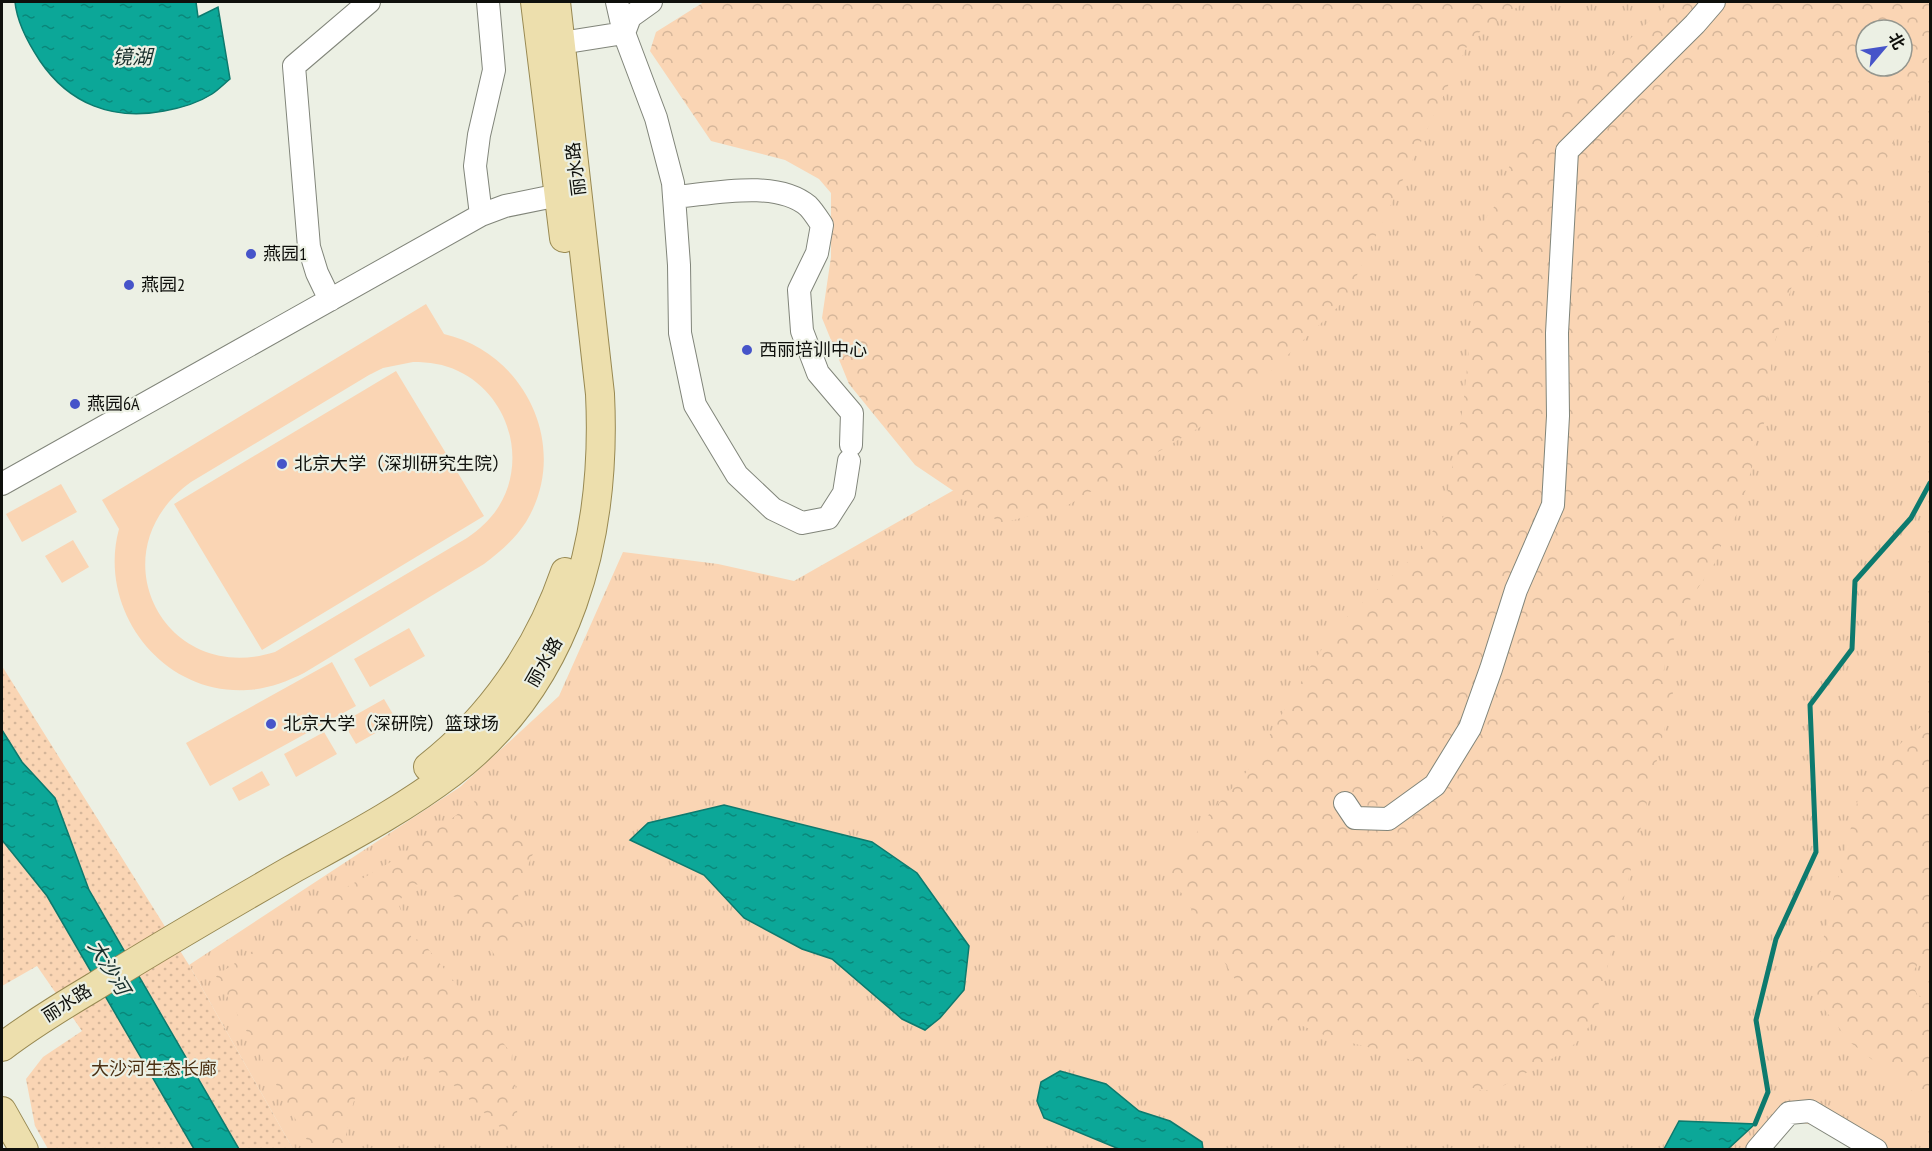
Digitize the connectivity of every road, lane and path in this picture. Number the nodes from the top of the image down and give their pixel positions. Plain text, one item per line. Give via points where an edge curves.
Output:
1 (369, 2) edge
2 (489, 2) edge
3 (535, 2) edge
4 (556, 2) edge
5 (617, 2) edge
6 (651, 2) edge
7 (1714, 2) edge
8 (624, 33) junction
9 (561, 43) junction
10 (559, 195) junction
11 (674, 197) junction
12 (481, 215) junction
13 (330, 300) junction
14 (2, 484) edge
15 (1346, 803) dead end
16 (169, 929) junction
17 (15, 1022) edge
18 (2, 1047) edge
19 (2, 1112) edge
20 (24, 1149) edge
21 (1757, 1149) edge
22 (1876, 1149) edge

1 - 13 street via 294,66 309,247
2 - 12 street via 494,70 476,166
3 - 10 main road, 丽水路
4 - 9 main road, 丽水路
5 - 8 street
6 - 8 street via 630,17
7 - 15 street via 1567,151 1553,505 1516,590 1470,728 1435,784 1388,819 1355,818
8 - 9 street
8 - 11 street via 656,118
9 - 16 main road, 丽水路 via 602,434 590,546 568,620 515,709 451,773 374,824
10 - 12 street
10 - 16 main road, 丽水路 via 580,372 583,451 574,537 558,593 541,628 516,671 485,712 429,766
11 - 11 street via 680,333 695,405 737,475 773,508 802,523 828,518 844,493 852,413 818,373 802,331 799,290 817,253 822,225 807,206 782,193 749,190
12 - 13 street
13 - 14 street
16 - 17 main road, 丽水路
17 - 18 main road, 丽水路
19 - 20 main road
21 - 22 street via 1790,1113 1809,1111

